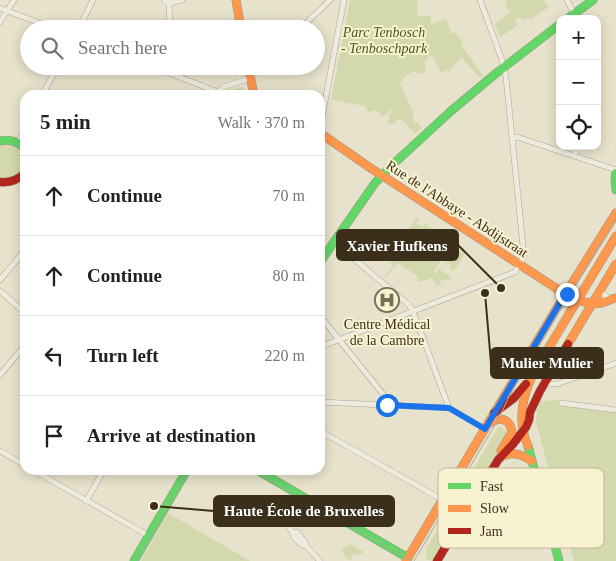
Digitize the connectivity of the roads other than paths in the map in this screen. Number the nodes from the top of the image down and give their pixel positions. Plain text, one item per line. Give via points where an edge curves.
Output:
1 (14, 0) edge
2 (93, 0) edge
3 (182, 0) edge
4 (236, 0) edge
5 (330, 0) edge
6 (344, 0) edge
7 (480, 0) edge
8 (567, 0) edge
9 (593, 0) edge
10 (166, 1) edge
11 (0, 8) edge
12 (7, 11) junction
13 (574, 14) joint
14 (30, 20) edge
15 (83, 20) edge
16 (169, 20) edge
17 (239, 20) edge
18 (309, 20) edge
19 (0, 22) edge
20 (556, 27) edge
21 (503, 66) junction
22 (53, 75) edge
23 (174, 75) edge
24 (250, 75) edge
25 (252, 75) edge
26 (251, 78) junction
27 (45, 90) edge
28 (209, 90) edge
29 (220, 90) edge
30 (253, 90) edge
31 (325, 101) edge
32 (325, 136) edge
33 (512, 138) junction
34 (20, 139) edge
35 (0, 141) edge
36 (18, 143) joint
37 (576, 150) edge
38 (574, 156) junction
39 (616, 172) edge
40 (382, 175) junction
41 (20, 177) edge
42 (0, 182) edge
43 (616, 190) edge
44 (616, 213) edge
45 (616, 236) edge
46 (334, 242) junction
47 (616, 244) edge
48 (325, 255) edge
49 (20, 256) edge
50 (519, 264) junction
51 (616, 264) edge
52 (0, 280) edge
53 (0, 291) edge
54 (600, 291) junction
55 (567, 294) junction
56 (614, 298) edge
57 (580, 300) junction
58 (593, 303) junction
59 (20, 309) edge
60 (413, 311) junction
61 (325, 322) edge
62 (340, 340) junction
63 (325, 345) edge
64 (20, 351) edge
65 (616, 363) edge
66 (0, 375) edge
67 (530, 380) junction
68 (545, 381) junction
69 (325, 402) edge
70 (561, 403) dead end
71 (387, 405) junction
72 (449, 408) junction
73 (616, 410) edge
74 (494, 414) junction
75 (486, 428) junction
76 (524, 430) junction
77 (325, 434) edge
78 (0, 451) edge
79 (498, 460) junction
80 (532, 461) junction
81 (20, 462) edge
82 (462, 468) edge
83 (493, 468) edge
84 (534, 468) edge
85 (42, 475) edge
86 (101, 475) edge
87 (184, 475) edge
88 (265, 475) edge
89 (438, 497) edge
90 (86, 501) junction
91 (438, 508) edge
92 (287, 526) dead end
93 (149, 536) junction
94 (445, 548) edge
95 (555, 548) edge
96 (407, 559) edge
97 (134, 561) edge
98 (320, 561) edge
99 (437, 561) edge
100 (559, 561) edge

1 - 12 street
2 - 15 street
3 - 10 street
4 - 17 main road
5 - 18 street
6 - 31 street
7 - 21 street
8 - 13 street
9 - 13 main road
10 - 16 street
11 - 12 street
12 - 14 street
12 - 19 street
20 - 21 main road
21 - 33 street
21 - 40 main road
22 - 27 street
23 - 28 street
24 - 26 main road
25 - 26 street
26 - 29 street
26 - 30 main road
32 - 40 main road, Rue de l'Abbaye - Abdijstraat
33 - 38 street
33 - 50 street via 524,256
34 - 36 street
35 - 36 main road
37 - 38 street
38 - 39 street
39 - 43 main road
40 - 46 main road
40 - 50 main road, Rue de l'Abbaye - Abdijstraat
41 - 42 main road via 15,181
44 - 55 main road
45 - 57 main road
46 - 48 main road
46 - 60 street
47 - 57 main road
49 - 52 street
50 - 55 main road, Rue de l'Abbaye - Abdijstraat
50 - 60 street via 515,272
51 - 54 main road
53 - 59 street
54 - 56 street
54 - 58 main road
55 - 57 main road, Rue de l'Abbaye - Abdijstraat
55 - 74 main road
56 - 58 main road
57 - 58 main road, Rue de l'Abbaye - Abdijstraat
57 - 67 main road
57 - 76 main road via 532,387
58 - 68 main road
60 - 62 street
60 - 72 street
61 - 62 street
62 - 63 street
62 - 71 street via 386,398
64 - 66 street
65 - 68 street via 557,384
67 - 74 main road
67 - 76 main road via 523,404
68 - 76 main road
69 - 71 street
70 - 73 street
71 - 72 street
72 - 75 street
74 - 75 main road
75 - 79 main road via 501,418 512,429
75 - 82 main road
76 - 79 main road
76 - 80 main road
77 - 89 street
78 - 81 street
79 - 80 main road via 510,452
79 - 83 main road
80 - 84 main road
85 - 90 street
86 - 90 street
87 - 93 main road
88 - 96 main road
90 - 93 street
91 - 96 main road
92 - 98 street
93 - 97 main road
94 - 99 main road
95 - 100 main road

